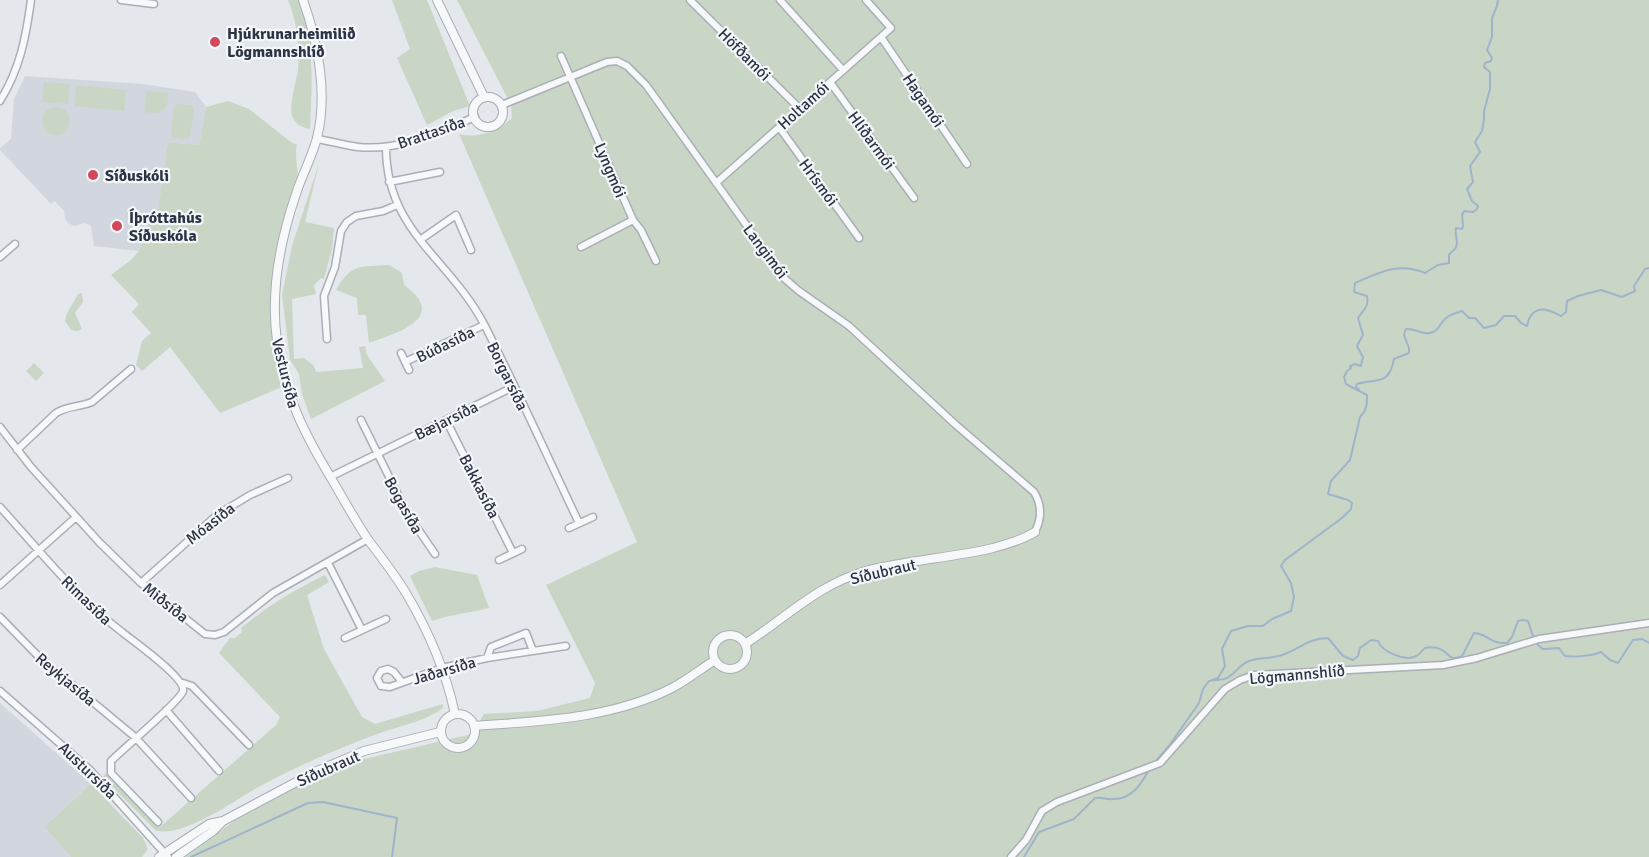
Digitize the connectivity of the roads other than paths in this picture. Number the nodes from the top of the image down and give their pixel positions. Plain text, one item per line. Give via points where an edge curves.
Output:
1 (31, 0) edge
2 (121, 0) edge
3 (303, 0) edge
4 (437, 0) edge
5 (690, 0) edge
6 (780, 0) edge
7 (866, 0) edge
8 (154, 4) dead end
9 (881, 36) junction
10 (561, 56) dead end
11 (843, 70) junction
12 (571, 77) junction
13 (830, 82) junction
14 (484, 97) junction
15 (0, 100) edge
16 (501, 105) junction
17 (800, 109) junction
18 (475, 117) junction
19 (779, 127) junction
20 (317, 139) junction
21 (386, 147) junction
22 (967, 164) dead end
23 (440, 172) dead end
24 (389, 182) junction
25 (716, 183) junction
26 (914, 198) dead end
27 (397, 205) junction
28 (453, 207) dead end
29 (456, 214) junction
30 (633, 220) junction
31 (859, 238) dead end
32 (420, 240) junction
33 (15, 244) dead end
34 (581, 247) dead end
35 (471, 250) dead end
36 (0, 257) edge
37 (656, 261) dead end
38 (484, 325) junction
39 (327, 339) dead end
40 (401, 354) dead end
41 (405, 362) junction
42 (131, 369) dead end
43 (409, 370) dead end
44 (513, 387) junction
45 (361, 420) dead end
46 (446, 420) junction
47 (0, 427) edge
48 (17, 450) junction
49 (378, 454) junction
50 (288, 477) dead end
51 (330, 477) junction
52 (0, 507) edge
53 (76, 517) junction
54 (593, 517) dead end
55 (579, 523) junction
56 (569, 528) dead end
57 (1035, 532) joint
58 (368, 539) junction
59 (522, 549) dead end
60 (38, 550) junction
61 (513, 553) junction
62 (435, 554) dead end
63 (499, 560) dead end
64 (328, 563) junction
65 (141, 583) junction
66 (0, 585) edge
67 (0, 617) edge
68 (386, 619) dead end
69 (1649, 623) edge
70 (362, 630) junction
71 (345, 638) dead end
72 (745, 644) junction
73 (566, 646) dead end
74 (533, 651) junction
75 (487, 658) junction
76 (715, 660) junction
77 (442, 668) junction
78 (402, 682) dead end
79 (183, 683) junction
80 (0, 691) edge
81 (166, 710) junction
82 (454, 714) junction
83 (474, 726) junction
84 (440, 732) junction
85 (135, 737) junction
86 (249, 745) dead end
87 (219, 771) dead end
88 (191, 798) dead end
89 (223, 821) junction
90 (158, 822) dead end
91 (164, 855) edge
92 (177, 857) edge
93 (1011, 857) edge

1 - 15 street via 21,59
2 - 8 street
3 - 20 street, Vestursíða via 314,30 321,90
4 - 14 street
5 - 17 street, Höfðamói
6 - 11 street
7 - 9 street, Holtamói via 891,28
9 - 11 street, Holtamói
9 - 22 street, Hagamói
10 - 12 street, Lyngmói
11 - 13 street, Holtamói
12 - 16 street, Langimói
12 - 25 street, Langimói via 607,62 627,66 646,85
12 - 30 street, Lyngmói
13 - 17 street, Holtamói
13 - 26 street, Hlíðarmói
14 - 16 street via 494,98
14 - 18 street via 476,103
16 - 18 street via 502,118 495,125 482,125
17 - 19 street, Holtamói
18 - 21 street, Brattasíða via 411,142
19 - 25 street, Holtamói
19 - 31 street, Hrísmói
20 - 21 street, Brattasíða via 358,147
20 - 51 street, Vestursíða via 286,226 274,308 279,354 291,400 304,433
21 - 24 street, Borgarsíða
23 - 24 street
24 - 27 street, Borgarsíða
25 - 57 street, Langimói via 785,279 849,326 1028,485 1040,506
27 - 32 street, Borgarsíða
27 - 39 street via 356,216 341,231 335,267 324,294
28 - 29 street
29 - 32 street
29 - 35 street
30 - 34 street
30 - 37 street, Lyngmói
32 - 38 street, Borgarsíða via 461,288
33 - 36 street
38 - 41 street, Búðasíða
38 - 44 street, Borgarsíða
40 - 41 street, Búðasíða
41 - 43 street, Búðasíða
42 - 48 street via 92,402 56,413
44 - 46 street, Bæjarsíða
44 - 55 street, Borgarsíða
45 - 49 street
46 - 49 street, Bæjarsíða
46 - 61 street, Bakkasíða
47 - 48 street, Miðsíða
48 - 53 street, Miðsíða
49 - 51 street, Bæjarsíða
49 - 62 street, Bogasíða via 407,513
50 - 65 street, Móasíða via 217,515
51 - 58 street, Vestursíða
52 - 60 street, Rimasíða
53 - 60 street
53 - 65 street, Miðsíða
54 - 55 street
55 - 56 street
57 - 72 street, Síðubraut via 994,548 876,569 833,583
58 - 64 street, Miðsíða
58 - 77 street, Vestursíða via 406,592
59 - 61 street
60 - 66 street
60 - 79 street, Rimasíða via 112,624
61 - 63 street
64 - 65 street, Miðsíða via 273,593 215,635 205,634
64 - 70 street
67 - 85 street, Reykjasíða via 42,660
68 - 70 street
69 - 93 street, Lögmannshlíð via 1539,639 1443,665 1305,671 1254,675 1240,680 1225,689 1160,763 1057,802 1042,812
70 - 71 street
72 - 76 street via 735,635 723,636 713,647
72 - 76 street via 746,659 738,668 720,667
73 - 74 street, Jaðarsíða
74 - 75 street, Jaðarsíða
74 - 75 street, Jaðarsíða via 526,633 491,647
75 - 77 street, Jaðarsíða
76 - 83 street via 672,687 604,713
77 - 78 street, Jaðarsíða
77 - 82 street, Vestursíða
79 - 81 street via 182,694
79 - 86 street, Rimasíða via 192,686
80 - 91 street, Austursíða via 90,770
81 - 85 street
81 - 87 street
82 - 83 street via 466,716
82 - 84 street via 445,720
83 - 84 street via 472,742 458,749 447,746
84 - 89 street, Síðubraut via 364,751
85 - 88 street
85 - 90 street via 111,761 111,772
89 - 91 street, Síðubraut via 209,824
89 - 92 street, Síðubraut

